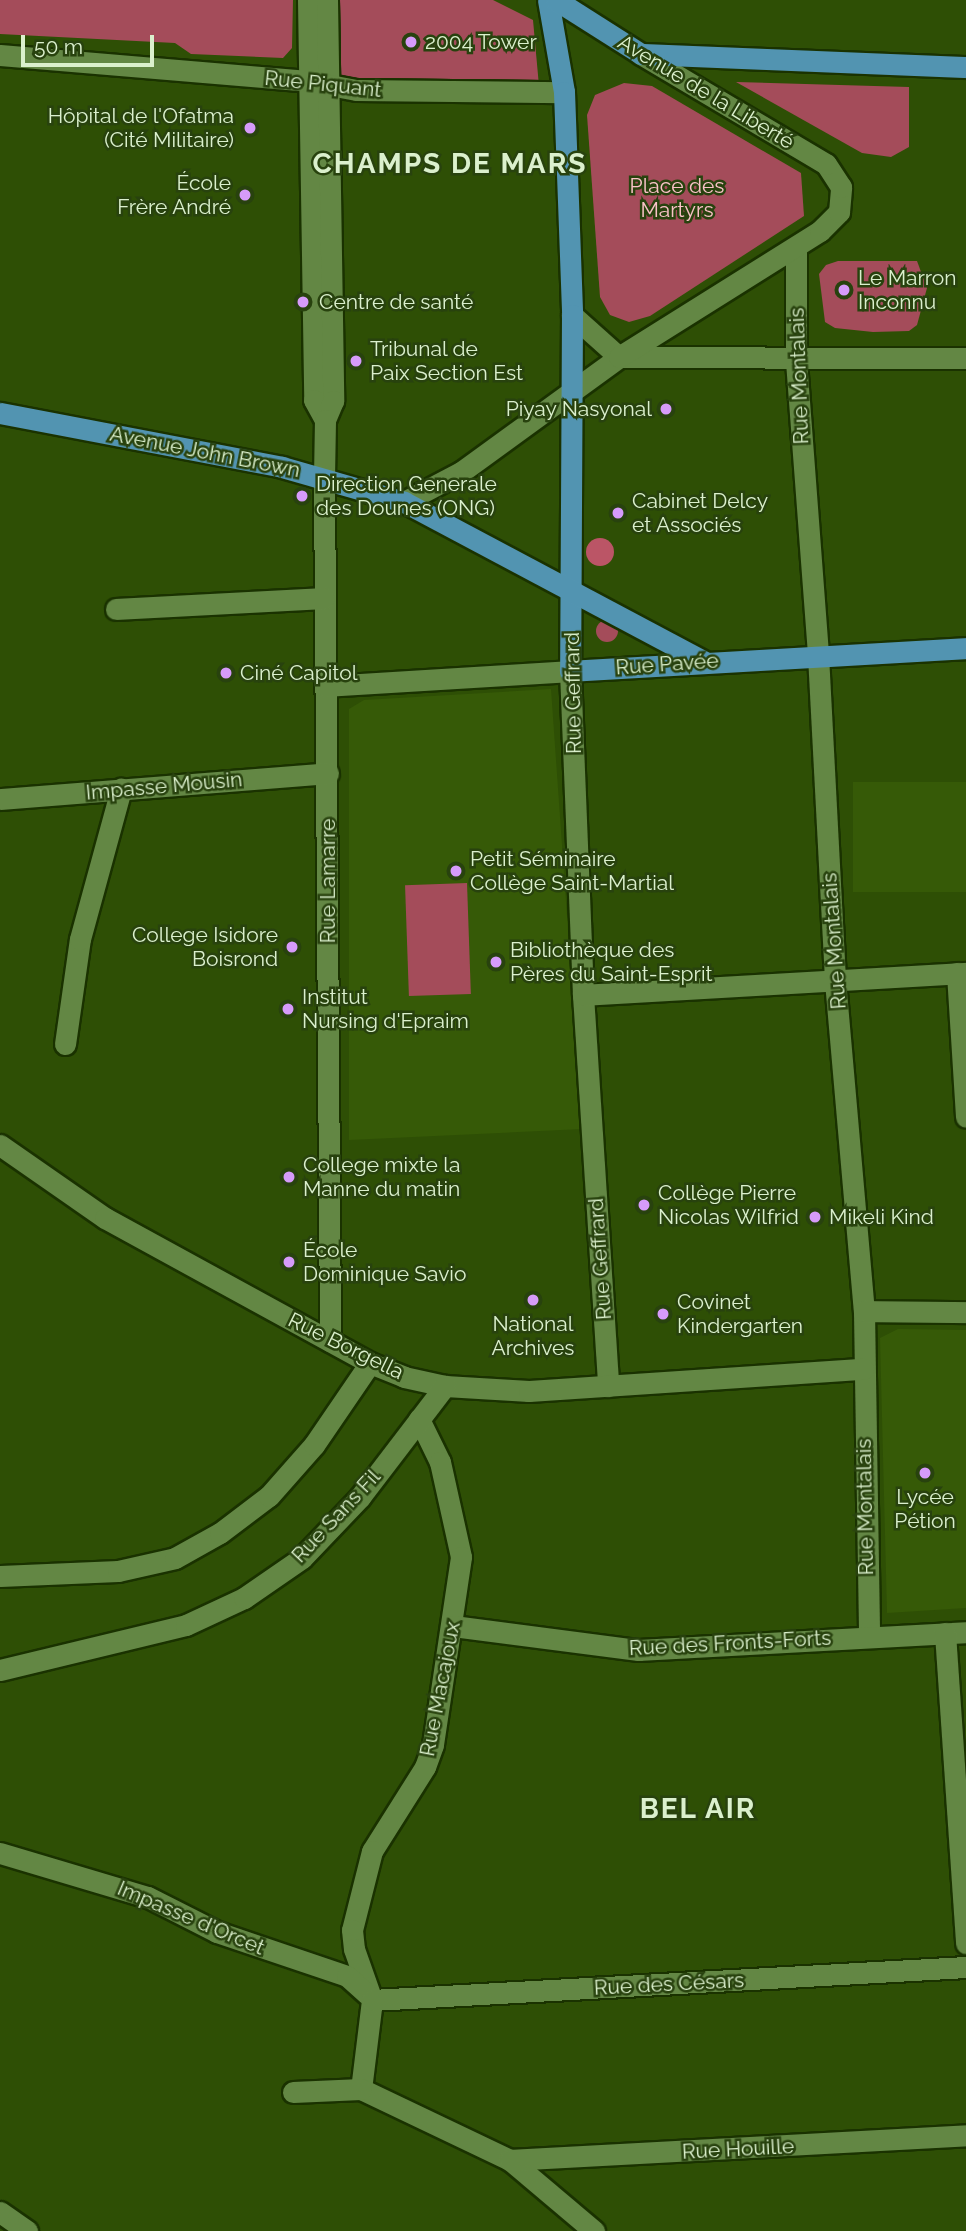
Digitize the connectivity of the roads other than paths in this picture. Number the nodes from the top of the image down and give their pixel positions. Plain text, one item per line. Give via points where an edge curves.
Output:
1 (308, 0) edge
2 (327, 0) edge
3 (548, 0) edge
4 (556, 0) edge
5 (641, 54) junction
6 (0, 55) edge
7 (966, 67) edge
8 (318, 82) junction
9 (564, 92) junction
10 (796, 247) junction
11 (572, 315) junction
12 (619, 357) junction
13 (966, 358) edge
14 (796, 361) junction
15 (572, 390) junction
16 (0, 413) edge
17 (324, 476) junction
18 (404, 502) junction
19 (572, 588) junction
20 (324, 598) junction
21 (116, 610) dead end
22 (966, 648) edge
23 (818, 655) junction
24 (703, 661) junction
25 (570, 671) junction
26 (326, 686) junction
27 (328, 772) junction
28 (121, 789) junction
29 (0, 799) edge
30 (961, 973) edge
31 (835, 981) junction
32 (583, 995) junction
33 (65, 1044) dead end
34 (966, 1118) edge
35 (0, 1145) edge
36 (864, 1311) junction
37 (966, 1312) edge
38 (330, 1341) junction
39 (370, 1363) junction
40 (863, 1369) junction
41 (445, 1386) junction
42 (608, 1386) junction
43 (419, 1419) junction
44 (0, 1576) edge
45 (453, 1626) junction
46 (956, 1633) edge
47 (869, 1636) junction
48 (0, 1670) edge
49 (0, 1853) edge
50 (966, 1943) edge
51 (966, 1967) edge
52 (372, 2000) junction
53 (361, 2089) junction
54 (293, 2092) dead end
55 (966, 2135) edge
56 (510, 2160) junction
57 (0, 2212) edge
58 (27, 2231) edge
59 (594, 2231) edge

1 - 8 street, Rue Lamarre
2 - 8 street, Rue Lamarre
3 - 9 main road, Rue Geffrard
4 - 5 main road, Avenue de la Liberté
5 - 7 main road
5 - 10 street, Avenue de la Liberté via 820,159 838,180 842,195 834,220
6 - 8 street, Rue Piquant
8 - 9 street, Rue Piquant via 356,90
8 - 17 street, Rue Lamarre via 333,401 325,420
9 - 11 main road, Rue Geffrard
10 - 12 street
10 - 14 street, Rue Montalais
11 - 12 street
11 - 15 main road, Rue Geffrard
12 - 14 street
12 - 15 street
13 - 14 street
14 - 23 street, Rue Montalais
15 - 18 street via 461,472
15 - 19 main road, Rue Geffrard
16 - 17 main road, Avenue John Brown
17 - 18 main road, Avenue John Brown
17 - 20 street, Rue Lamarre
18 - 19 main road, Avenue John Brown
19 - 24 main road, Avenue John Brown
19 - 25 main road, Rue Geffrard
20 - 21 street
20 - 26 street, Rue Lamarre
22 - 23 main road, Rue Pavée
23 - 24 main road, Rue Pavée
23 - 31 street, Rue Montalais
24 - 25 main road, Rue Pavée
25 - 26 street, Rue Pavée
25 - 32 street, Rue Geffrard
26 - 27 street, Rue Lamarre
27 - 28 street, Impasse Mousin
27 - 38 street, Rue Lamarre
28 - 29 street, Impasse Mousin
28 - 33 street via 80,939
30 - 31 street
30 - 34 street
31 - 32 street
31 - 36 street, Rue Montalais
32 - 42 street, Rue Geffrard
35 - 38 street, Rue Borgella via 105,1218
36 - 37 street
36 - 40 street, Rue Montalais
38 - 39 street, Rue Borgella
39 - 41 street, Rue Borgella
39 - 44 street via 314,1445 269,1496 220,1533 175,1558 118,1571
40 - 42 street, Rue Borgella
40 - 47 street, Rue Montalais
41 - 42 street, Rue Borgella via 529,1391
41 - 43 street, Rue Sans Fil
43 - 45 street, Rue Macajoux via 440,1462 461,1557
43 - 48 street, Rue Sans Fil via 360,1497 302,1558 244,1598 186,1625
45 - 47 street, Rue des Fronts-Forts via 638,1650
45 - 52 street, Rue Macajoux via 425,1767 381,1833 361,1884 352,1930
46 - 47 street, Rue des Fronts-Forts
46 - 50 street
49 - 52 street, Impasse d'Orcet via 148,1897 217,1932 347,1976
51 - 52 street, Rue des Césars
52 - 53 street, Rue Macajoux
53 - 54 street
53 - 56 street
55 - 56 street, Rue Houille
56 - 59 street
57 - 58 street

